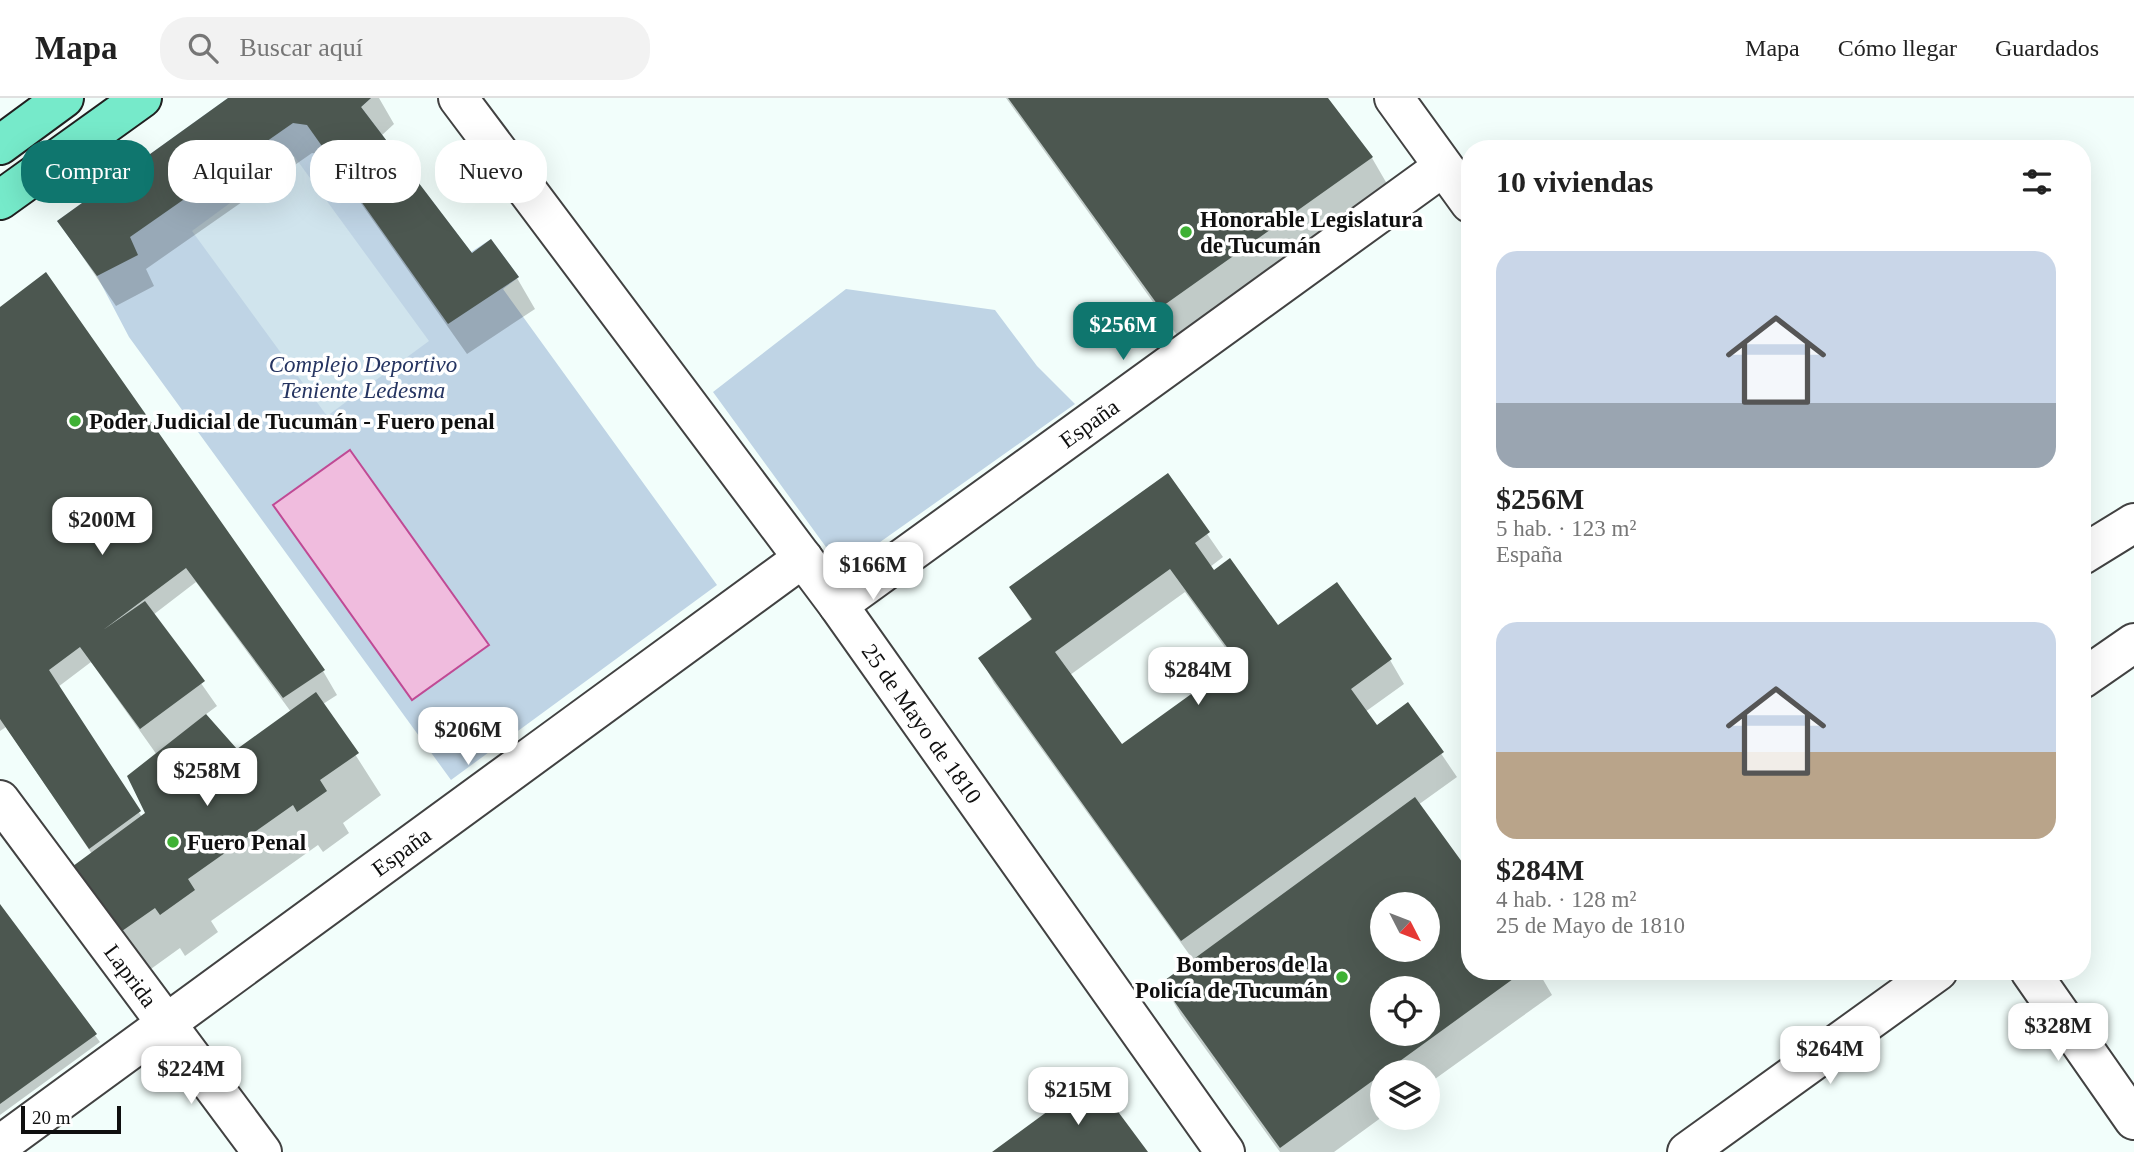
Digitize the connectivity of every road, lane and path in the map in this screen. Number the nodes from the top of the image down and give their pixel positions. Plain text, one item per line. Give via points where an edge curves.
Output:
1 (64, 98) edge
2 (142, 98) edge
3 (458, 98) edge
4 (1394, 98) edge
5 (0, 145) edge
6 (1443, 167) junction
7 (1461, 191) edge
8 (0, 200) edge
9 (2134, 523) edge
10 (2091, 549) edge
11 (803, 558) junction
12 (838, 605) junction
13 (2134, 643) edge
14 (2091, 673) edge
15 (0, 800) edge
16 (1926, 980) edge
17 (2036, 980) edge
18 (168, 1025) junction
19 (2134, 1120) edge
20 (0, 1144) edge
21 (262, 1152) edge
22 (1225, 1152) edge
23 (1687, 1152) edge

1 - 5 main road
2 - 8 main road
3 - 11 street, 25 de Mayo de 1810
4 - 6 street
6 - 7 street
6 - 12 street, España
9 - 10 street
11 - 12 street, 25 de Mayo de 1810
11 - 18 street, España
12 - 22 street, 25 de Mayo de 1810
13 - 14 street
15 - 18 street, Laprida
16 - 23 street
17 - 19 street
18 - 20 street, España
18 - 21 street, Laprida

